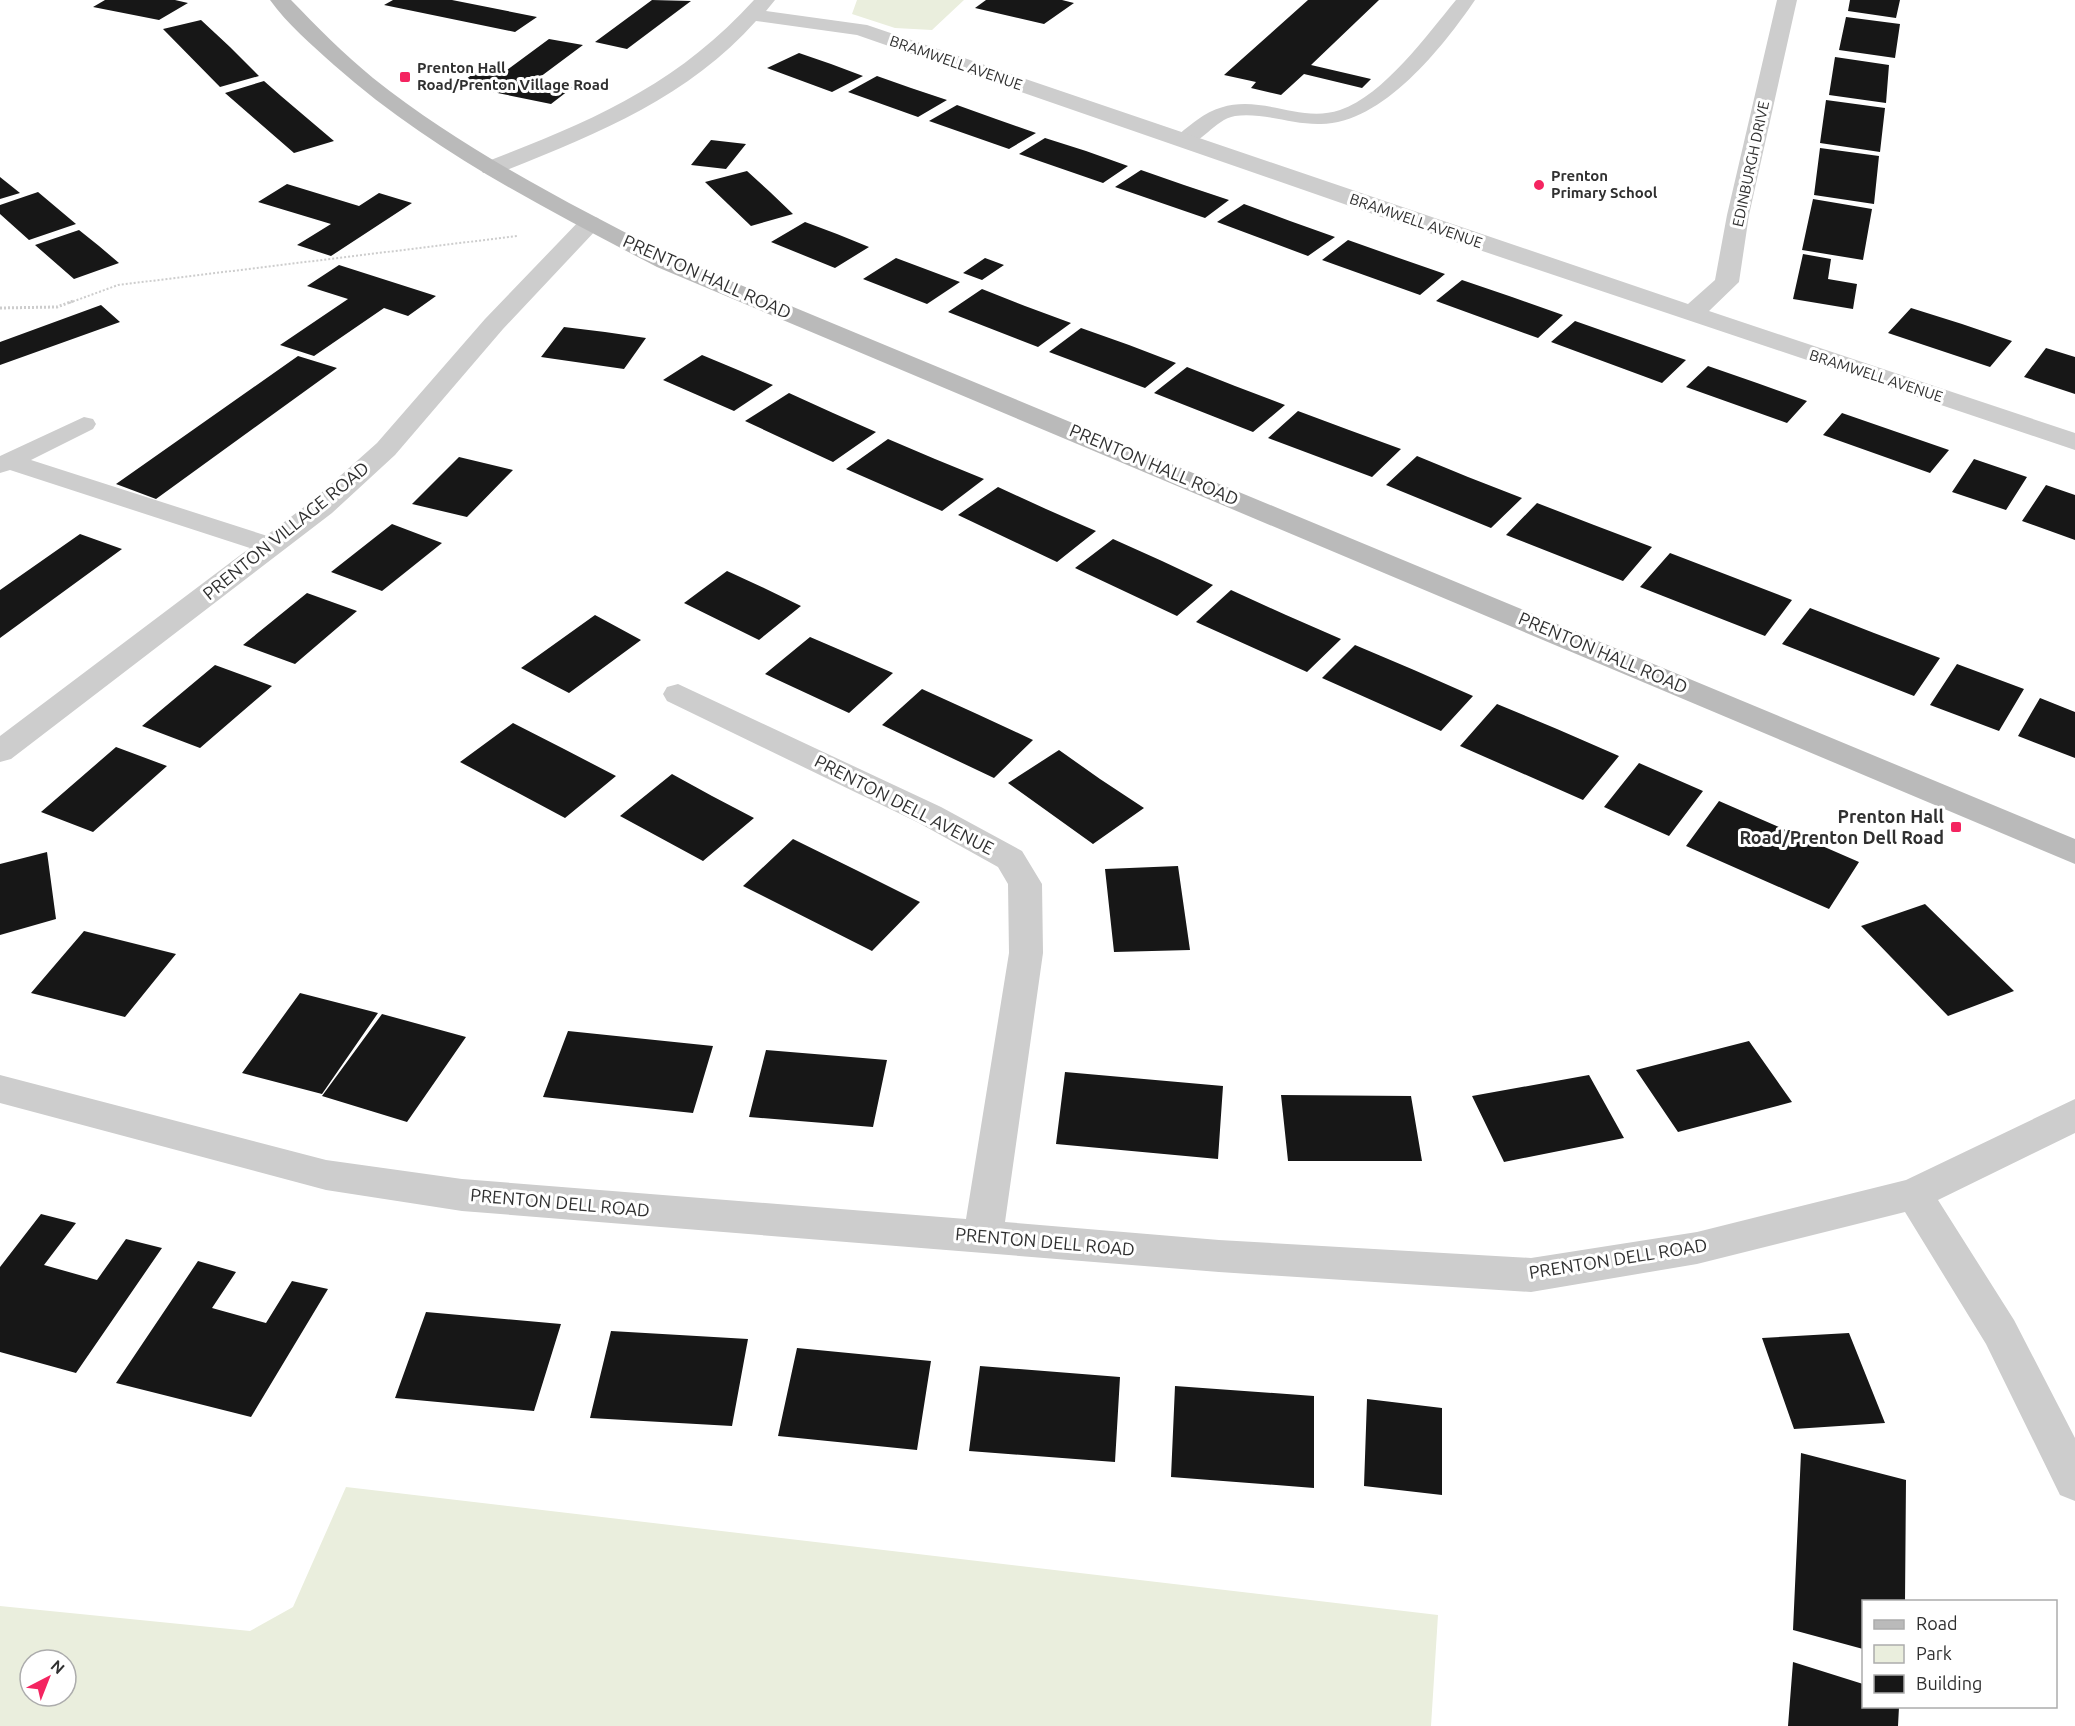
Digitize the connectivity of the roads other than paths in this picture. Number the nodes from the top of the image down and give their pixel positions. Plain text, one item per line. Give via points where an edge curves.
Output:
1 (280, 0) edge
2 (1466, 0) edge
3 (1787, 0) edge
4 (759, 8) edge
5 (1183, 141) junction
6 (491, 168) junction
7 (580, 218) junction
8 (1692, 314) junction
9 (84, 424) dead end
10 (2075, 442) edge
11 (4, 463) edge
12 (271, 546) junction
13 (678, 694) dead end
14 (0, 752) edge
15 (2075, 852) edge
16 (0, 1089) edge
17 (2075, 1114) edge
18 (1914, 1194) junction
19 (983, 1237) junction
20 (2075, 1481) edge

1 - 6 street, PRENTON HALL ROAD via 368,87
2 - 5 lane via 1431,43 1368,106 1346,115 1320,118 1228,111
3 - 8 street, EDINBURGH DRIVE via 1738,215 1727,282
4 - 5 street, BRAMWELL AVENUE via 860,29
4 - 6 street via 727,44 668,89 561,142
5 - 8 street, BRAMWELL AVENUE
6 - 7 street, PRENTON HALL ROAD
7 - 12 street, PRENTON VILLAGE ROAD via 386,449 322,507
7 - 15 street, PRENTON HALL ROAD via 665,262
8 - 10 street, BRAMWELL AVENUE
9 - 11 lane
11 - 12 lane
12 - 14 street, PRENTON VILLAGE ROAD
13 - 19 street, PRENTON DELL AVENUE via 930,815 1010,859 1025,884 1026,953
16 - 19 street, PRENTON DELL ROAD via 338,1177 462,1195
17 - 18 street, PRENTON DELL ROAD
18 - 19 street, PRENTON DELL ROAD via 1696,1248 1531,1275
18 - 20 street via 2000,1332

